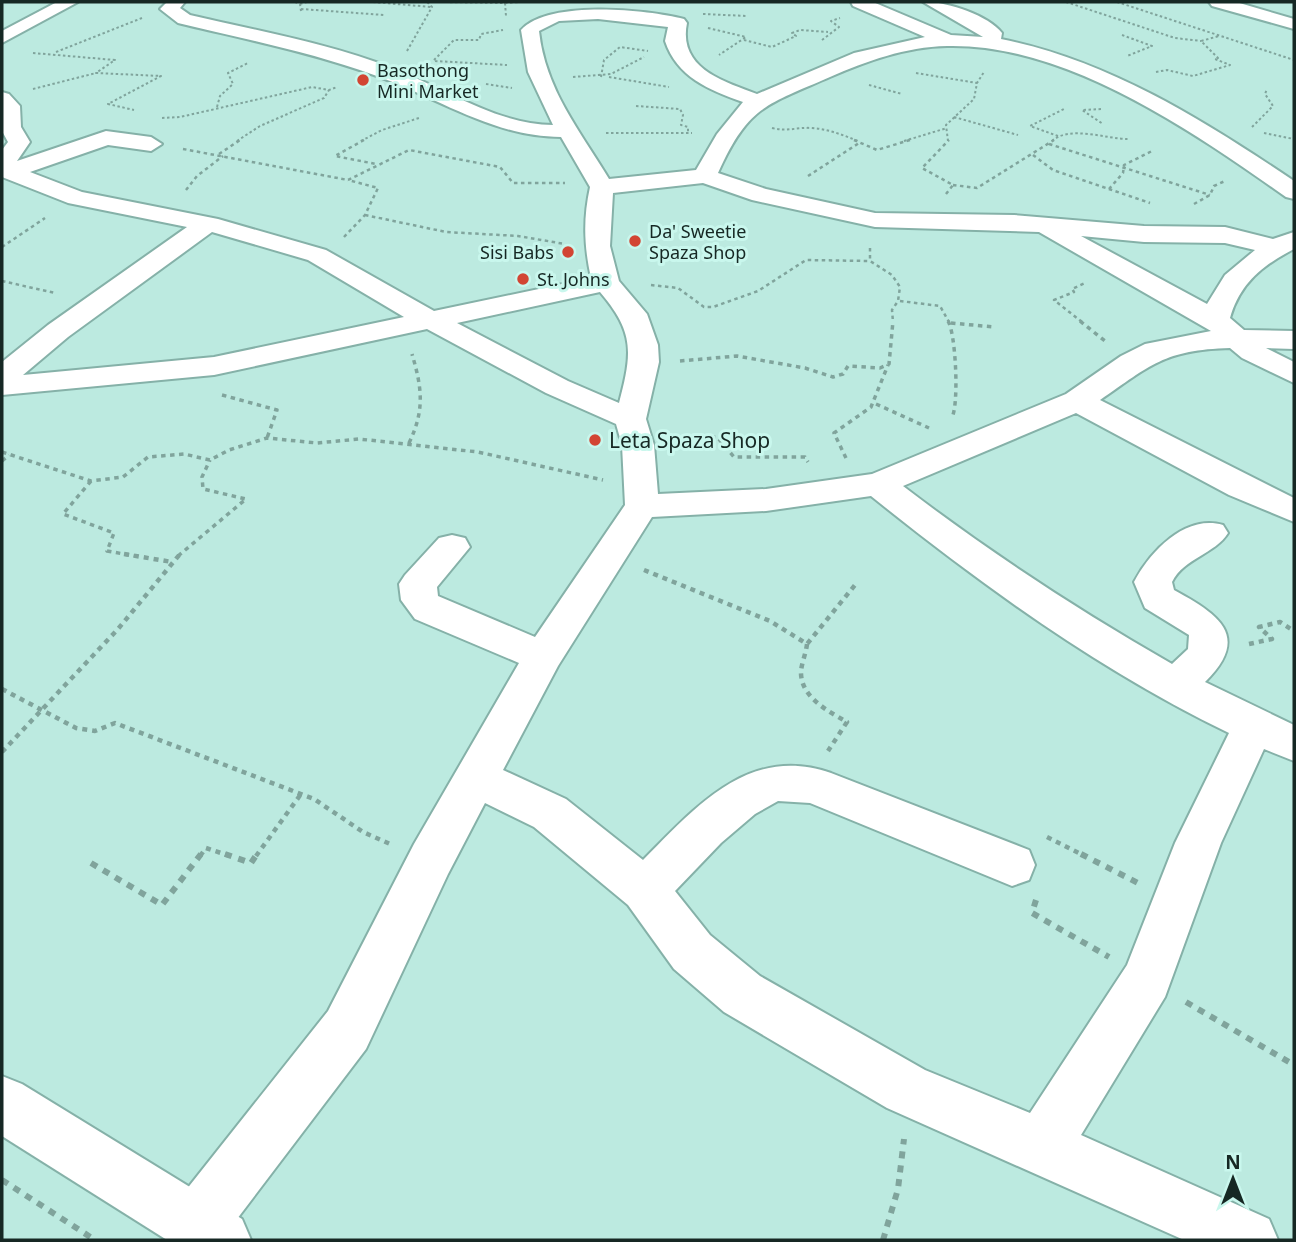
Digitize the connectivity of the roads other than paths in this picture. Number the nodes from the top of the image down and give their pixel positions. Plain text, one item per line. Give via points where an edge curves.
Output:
1 (69, 2) edge
2 (859, 2) edge
3 (932, 2) edge
4 (1218, 2) edge
5 (1276, 2) edge
6 (173, 5) edge
7 (1294, 7) edge
8 (1294, 24) edge
9 (2, 38) edge
10 (945, 39) junction
11 (991, 41) junction
12 (2, 98) edge
13 (758, 100) junction
14 (568, 131) junction
15 (151, 144) road end
16 (4, 169) edge
17 (705, 176) junction
18 (601, 184) junction
19 (1294, 192) edge
20 (208, 224) junction
21 (1042, 224) junction
22 (1286, 243) edge
23 (611, 288) junction
24 (436, 321) junction
25 (1224, 329) junction
26 (1294, 340) edge
27 (1294, 374) edge
28 (2, 377) edge
29 (2, 386) edge
30 (1077, 401) junction
31 (634, 430) junction
32 (873, 485) junction
33 (641, 495) junction
34 (1294, 511) edge
35 (1210, 533) dead end
36 (452, 547) dead end
37 (543, 657) junction
38 (1176, 682) junction
39 (1274, 735) edge
40 (477, 779) junction
41 (1021, 872) road end
42 (645, 890) junction
43 (2, 1104) edge
44 (1041, 1147) junction
45 (208, 1232) edge
46 (1248, 1240) edge

1 - 9 main road
2 - 10 main road
3 - 11 main road via 988,29 993,34
4 - 8 main road
5 - 7 main road
6 - 14 main road via 177,17 309,47 524,129
10 - 11 main road
10 - 13 main road via 883,50
11 - 19 main road via 1082,67 1213,136
12 - 16 main road via 10,106 10,127 19,142
13 - 14 main road via 705,76 681,57 674,33 687,18 563,8 523,29
13 - 17 main road via 734,126
14 - 18 main road
15 - 16 main road via 106,138 38,164
16 - 20 main road via 76,198
17 - 18 main road
17 - 21 main road via 817,209 875,220
18 - 23 main road via 597,246
20 - 24 main road via 317,255
20 - 28 main road via 58,331
21 - 22 main road
21 - 25 main road
22 - 25 main road via 1254,262 1220,298
23 - 24 main road
23 - 31 main road via 633,314 645,345
24 - 29 main road via 182,371
24 - 31 main road
25 - 26 main road
25 - 27 main road
25 - 30 main road via 1154,351
30 - 32 main road via 960,443
30 - 34 main road
31 - 33 main road
32 - 33 main road via 766,500
32 - 38 main road via 1007,583
33 - 37 main road via 613,554
35 - 38 main road via 1178,549 1153,582 1158,598 1203,625 1208,636 1202,662
36 - 37 main road via 418,584 420,600 428,609
37 - 40 main road
38 - 39 main road
39 - 44 main road via 1218,798 1147,980
40 - 42 main road via 550,813
40 - 45 main road via 431,859 347,1030
41 - 42 main road via 815,786 774,783 753,790 730,807
42 - 44 main road via 692,952 742,994 906,1089
43 - 45 main road
44 - 46 main road

